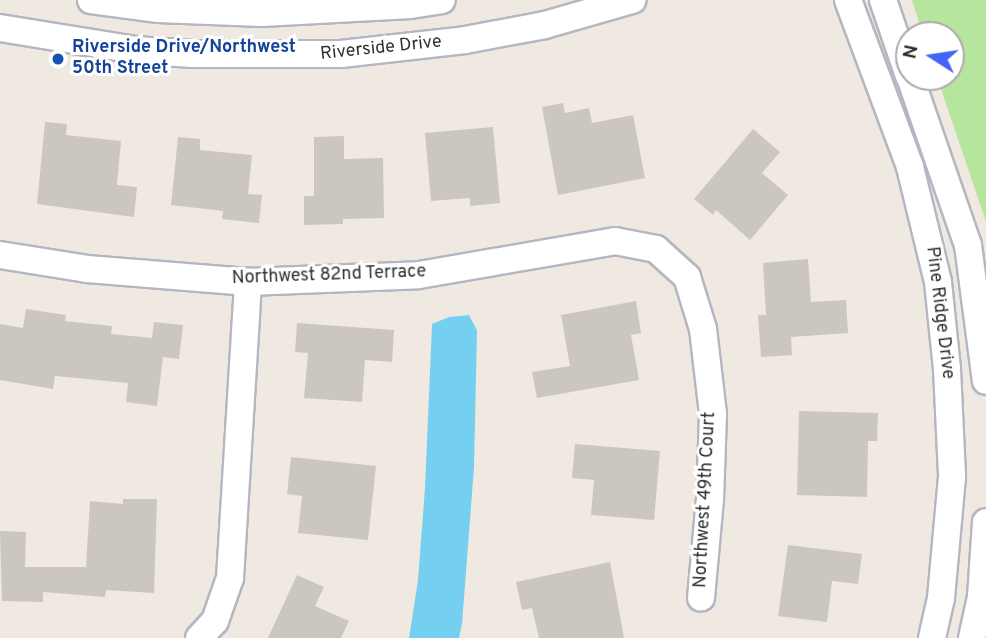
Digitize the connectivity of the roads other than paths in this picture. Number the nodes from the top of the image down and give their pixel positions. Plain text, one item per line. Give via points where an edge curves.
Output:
1 (91, 0) edge
2 (442, 0) edge
3 (632, 0) edge
4 (848, 0) edge
5 (883, 0) edge
6 (305, 6) edge
7 (0, 28) edge
8 (895, 35) edge
9 (914, 91) edge
10 (656, 249) joint
11 (0, 255) edge
12 (247, 282) junction
13 (986, 381) edge
14 (986, 522) edge
15 (701, 598) dead end
16 (199, 638) edge
17 (932, 638) edge
18 (972, 638) edge

1 - 6 street via 158,9
2 - 6 street via 411,5
3 - 7 street, Riverside Drive via 545,25 465,40 341,54 158,52
4 - 17 street, Pine Ridge Drive via 910,167 938,282 952,477 941,597
5 - 8 street, Pine Ridge Drive
9 - 13 street, Pine Ridge Drive via 968,245
10 - 12 street, Northwest 82nd Terrace via 615,241 419,275
10 - 15 street, Northwest 49th Court via 687,277 703,330 713,414
11 - 12 street, Northwest 82nd Terrace via 87,269
12 - 16 street via 230,578 215,621
14 - 18 street via 981,597

